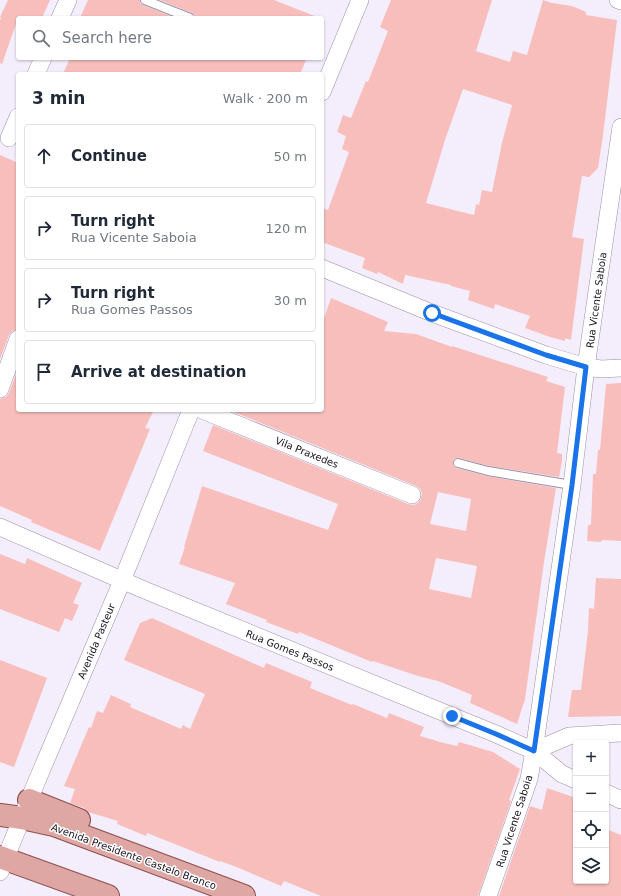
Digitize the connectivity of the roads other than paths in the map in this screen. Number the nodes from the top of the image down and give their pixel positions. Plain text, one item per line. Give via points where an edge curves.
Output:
1 (68, 0) edge
2 (145, 0) edge
3 (360, 0) edge
4 (618, 0) edge
5 (621, 1) edge
6 (61, 16) edge
7 (185, 16) edge
8 (42, 60) edge
9 (37, 72) edge
10 (324, 87) edge
11 (16, 122) edge
12 (621, 127) edge
13 (9, 138) edge
14 (324, 269) edge
15 (16, 345) edge
16 (586, 367) junction
17 (621, 368) edge
18 (0, 389) edge
19 (190, 412) edge
20 (207, 412) edge
21 (458, 463) dead end
22 (572, 485) junction
23 (412, 495) dead end
24 (0, 527) edge
25 (122, 581) junction
26 (621, 733) edge
27 (534, 751) junction
28 (573, 779) edge
29 (609, 794) edge
30 (621, 800) edge
31 (25, 809) junction
32 (0, 815) edge
33 (2, 862) edge
34 (108, 896) edge
35 (244, 896) edge
36 (488, 896) edge

1 - 6 street
2 - 7 lane
3 - 10 street
4 - 5 street
8 - 9 street
11 - 13 street
12 - 16 street, Rua Vicente Saboia
14 - 16 street via 484,333
15 - 18 street
16 - 17 street
16 - 22 street, Rua Vicente Saboia
19 - 25 street, Avenida Pasteur
20 - 23 street, Vila Praxedes
21 - 22 lane
22 - 27 street, Rua Vicente Saboia
24 - 25 street, Rua Gomes Passos
25 - 27 street, Rua Gomes Passos
25 - 31 street, Avenida Pasteur
26 - 27 street via 570,736
27 - 28 street, Rua Gomes Passos via 562,774
27 - 36 street, Rua Vicente Saboia via 529,779
29 - 30 street
31 - 32 main road
31 - 33 street, Avenida Pasteur
31 - 35 main road, Avenida Presidente Castelo Branco via 210,870 219,886
33 - 34 main road

